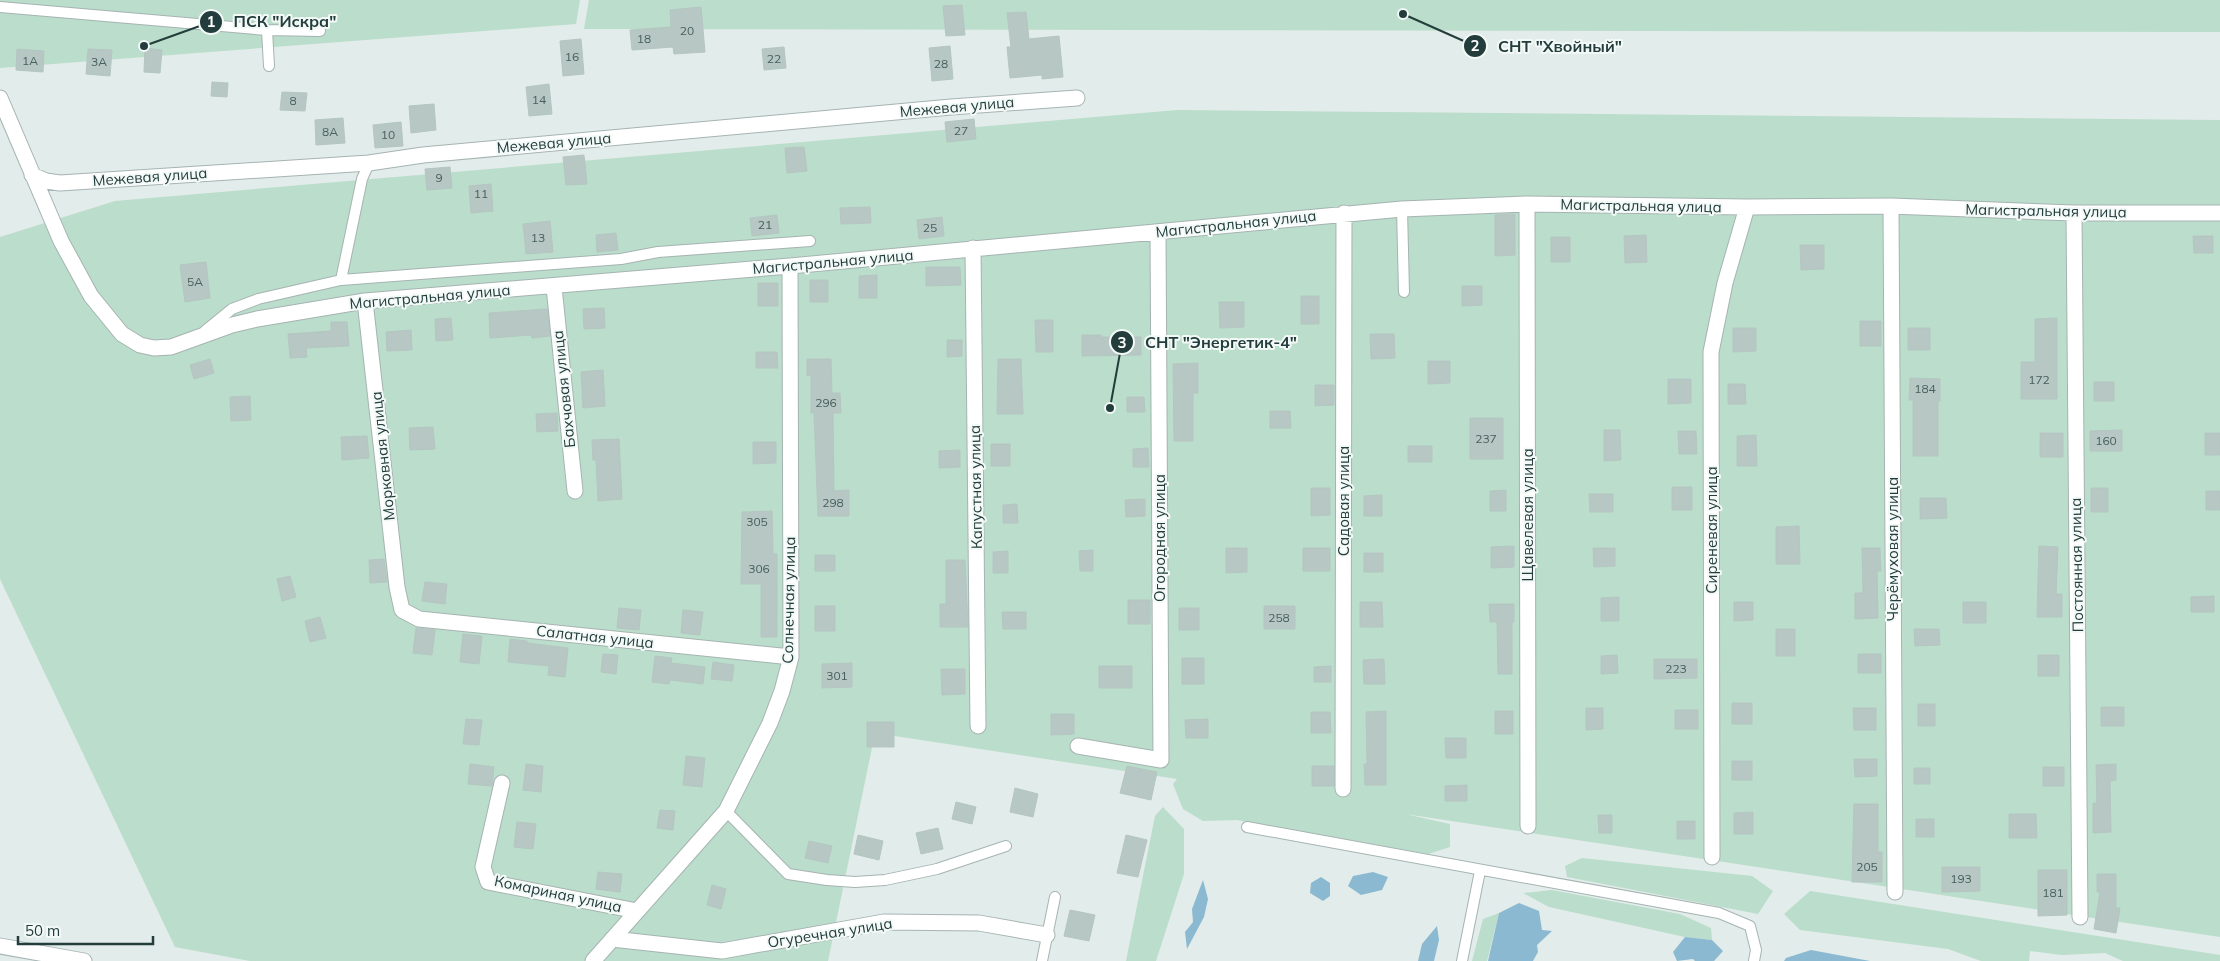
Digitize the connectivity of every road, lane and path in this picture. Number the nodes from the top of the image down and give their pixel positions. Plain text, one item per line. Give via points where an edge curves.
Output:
1 (0, 7) edge
2 (267, 30) junction
3 (320, 30) dead end
4 (269, 66) dead end
5 (0, 98) edge
6 (1077, 98) dead end
7 (369, 163) junction
8 (32, 175) junction
9 (1527, 204) junction
10 (1891, 206) junction
11 (1402, 208) junction
12 (1747, 208) junction
13 (1344, 213) junction
14 (2074, 213) junction
15 (2220, 214) edge
16 (1158, 232) junction
17 (810, 241) dead end
18 (973, 248) junction
19 (790, 266) junction
20 (342, 280) junction
21 (554, 287) junction
22 (1404, 292) dead end
23 (365, 301) junction
24 (197, 339) junction
25 (574, 490) dead end
26 (402, 610) joint
27 (791, 657) junction
28 (978, 726) dead end
29 (1078, 746) dead end
30 (502, 783) dead end
31 (1343, 789) dead end
32 (726, 811) junction
33 (1528, 826) dead end
34 (1247, 827) dead end
35 (1006, 846) dead end
36 (1712, 857) dead end
37 (1480, 871) junction
38 (1895, 892) dead end
39 (1055, 897) dead end
40 (637, 911) junction
41 (2080, 917) dead end
42 (1047, 935) junction
43 (612, 939) junction
44 (0, 946) edge
45 (84, 961) edge
46 (593, 961) edge
47 (1042, 961) edge
48 (1462, 961) edge
49 (1754, 961) edge

1 - 2 lane
2 - 3 lane
2 - 4 lane
5 - 8 street, Магистральная улица
6 - 7 street, Межевая улица via 433,154
7 - 8 street, Межевая улица via 60,183
7 - 20 lane via 362,179
8 - 24 street, Магистральная улица via 61,241 91,296 122,334 140,345 154,348 171,347
9 - 11 street, Магистральная улица
9 - 12 street, Магистральная улица
9 - 33 street, Щавелевая улица
10 - 12 street, Магистральная улица
10 - 14 street, Магистральная улица
10 - 38 street, Черёмуховая улица
11 - 13 street, Магистральная улица
11 - 22 lane
12 - 36 street, Сиреневая улица via 1725,284 1711,352
13 - 16 street, Магистральная улица
13 - 31 street, Садовая улица
14 - 15 street, Магистральная улица
14 - 41 street, Постоянная улица
16 - 18 street, Магистральная улица
16 - 29 street, Огородная улица via 1161,760
17 - 20 lane
18 - 19 street, Магистральная улица
18 - 28 street, Капустная улица
19 - 21 street, Магистральная улица
19 - 27 street, Солнечная улица
20 - 24 lane via 258,299 232,309
21 - 23 street, Магистральная улица
21 - 25 street, Бахчовая улица
23 - 24 street, Магистральная улица via 257,319
23 - 26 street, Морковная улица
26 - 27 street, Салатная улица via 418,619
27 - 32 street, Солнечная улица via 770,723
30 - 40 street, Комариная улица via 483,867 488,882
32 - 35 lane via 788,874 827,880 885,880 937,869
32 - 40 street, Солнечная улица
34 - 37 lane
37 - 48 lane
37 - 49 lane via 1718,913 1750,926 1756,950
39 - 42 lane
40 - 43 street, Солнечная улица
42 - 43 street, Огуречная улица via 979,923 884,922 722,951
42 - 47 lane
43 - 46 street, Солнечная улица
44 - 45 street

